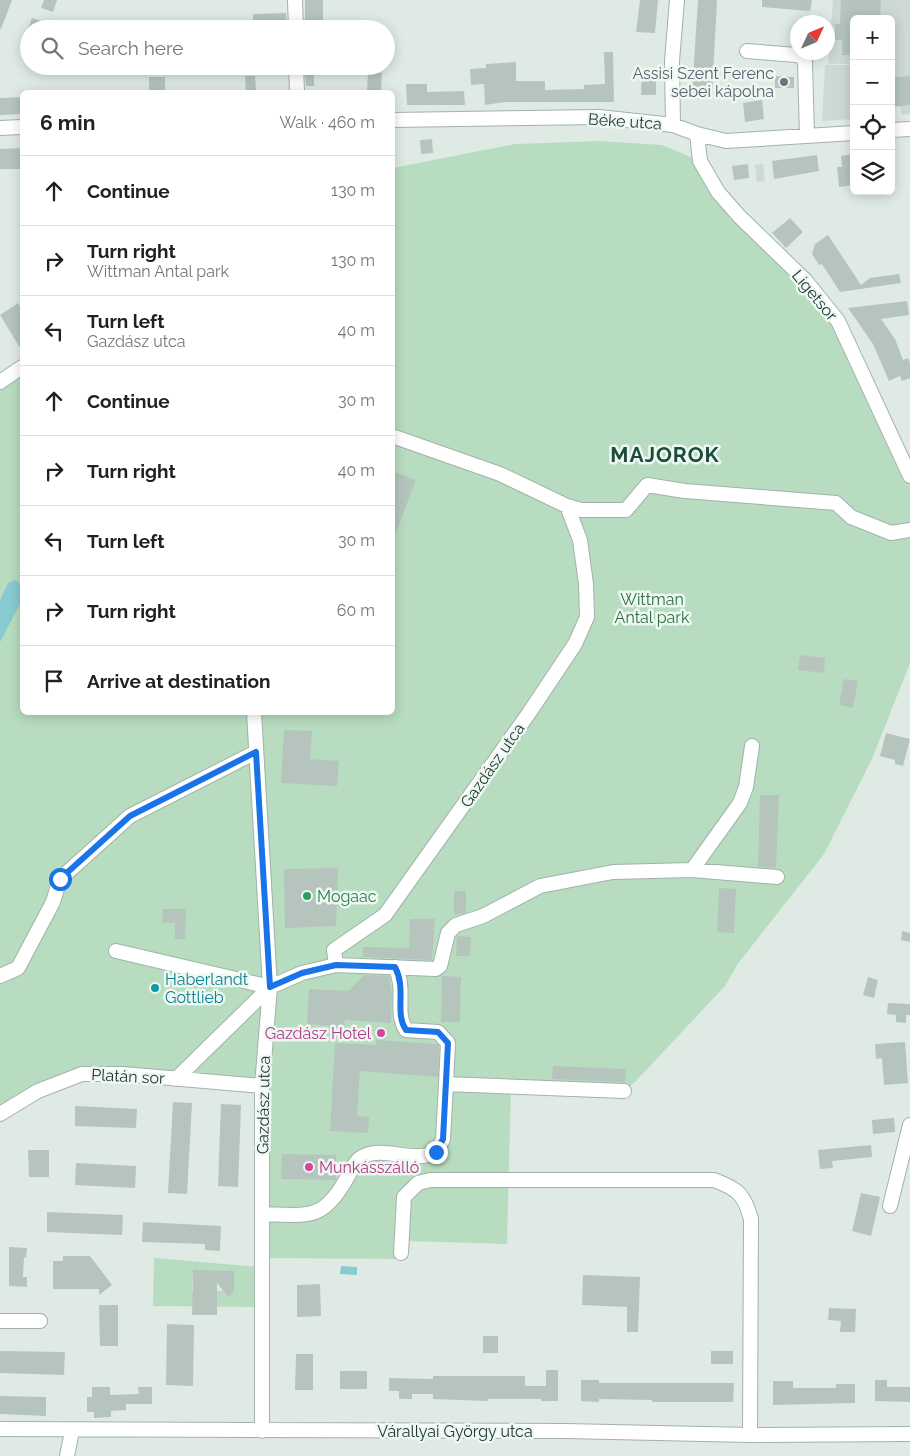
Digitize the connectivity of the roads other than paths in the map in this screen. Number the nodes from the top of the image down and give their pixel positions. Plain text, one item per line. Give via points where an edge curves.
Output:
1 (295, 0) edge
2 (677, 0) edge
3 (296, 20) edge
4 (748, 51) dead end
5 (296, 75) edge
6 (297, 90) edge
7 (395, 120) edge
8 (673, 125) junction
9 (20, 127) edge
10 (0, 128) edge
11 (910, 129) edge
12 (895, 130) edge
13 (850, 133) edge
14 (697, 134) junction
15 (807, 136) junction
16 (20, 368) edge
17 (0, 382) edge
18 (395, 437) edge
19 (910, 476) edge
20 (567, 506) junction
21 (910, 530) edge
22 (254, 715) edge
23 (752, 746) dead end
24 (256, 752) junction
25 (692, 870) junction
26 (778, 877) dead end
27 (116, 952) dead end
28 (336, 965) junction
29 (395, 967) junction
30 (0, 976) edge
31 (270, 987) junction
32 (176, 1078) junction
33 (446, 1084) junction
34 (262, 1086) junction
35 (624, 1091) dead end
36 (0, 1114) edge
37 (910, 1125) edge
38 (890, 1206) dead end
39 (262, 1214) junction
40 (401, 1253) dead end
41 (0, 1321) edge
42 (40, 1321) dead end
43 (0, 1429) edge
44 (72, 1431) junction
45 (262, 1432) junction
46 (910, 1434) edge
47 (750, 1435) junction
48 (67, 1456) edge

1 - 3 street
2 - 8 street via 672,61
4 - 15 street via 803,57 806,63
5 - 6 street
7 - 8 street, Béke utca via 599,117
8 - 14 street, Béke utca
9 - 10 street
11 - 12 street
13 - 15 street, Béke utca
14 - 15 street, Béke utca via 726,141
14 - 19 street, Ligetsor via 700,161 718,192 805,280 838,321
16 - 17 street
18 - 20 street via 500,474
20 - 21 street via 581,510 626,510 647,485 836,503 851,517 891,533
20 - 28 street, Gazdász utca via 580,540 586,584 586,617 574,644 518,729 385,915 334,950
22 - 24 street
23 - 25 street via 746,787 740,803
24 - 30 street via 130,816 60,879 53,902 18,968
24 - 31 street
25 - 26 street
25 - 29 street via 613,872 540,886 483,916 456,925 448,933 440,966
27 - 31 street
28 - 29 street
28 - 31 street via 302,973
29 - 33 street via 401,979 400,1022 406,1030 438,1032 448,1043
31 - 32 street
31 - 34 street, Gazdász utca
32 - 34 street, Platán sor
32 - 36 street, Platán sor via 82,1074 38,1091
33 - 35 street
33 - 39 street via 443,1139 436,1152 421,1157 370,1154 357,1161 340,1191 321,1211 305,1216
34 - 39 street, Gazdász utca
37 - 38 street
39 - 45 street, Gazdász utca
40 - 47 street via 404,1197 418,1183 430,1180 714,1180 734,1188 746,1201 751,1219
41 - 42 street
43 - 44 street, Várallyai György utca
44 - 45 street, Várallyai György utca
44 - 48 street
45 - 47 street, Várallyai György utca via 565,1431
46 - 47 street, Várallyai György utca

